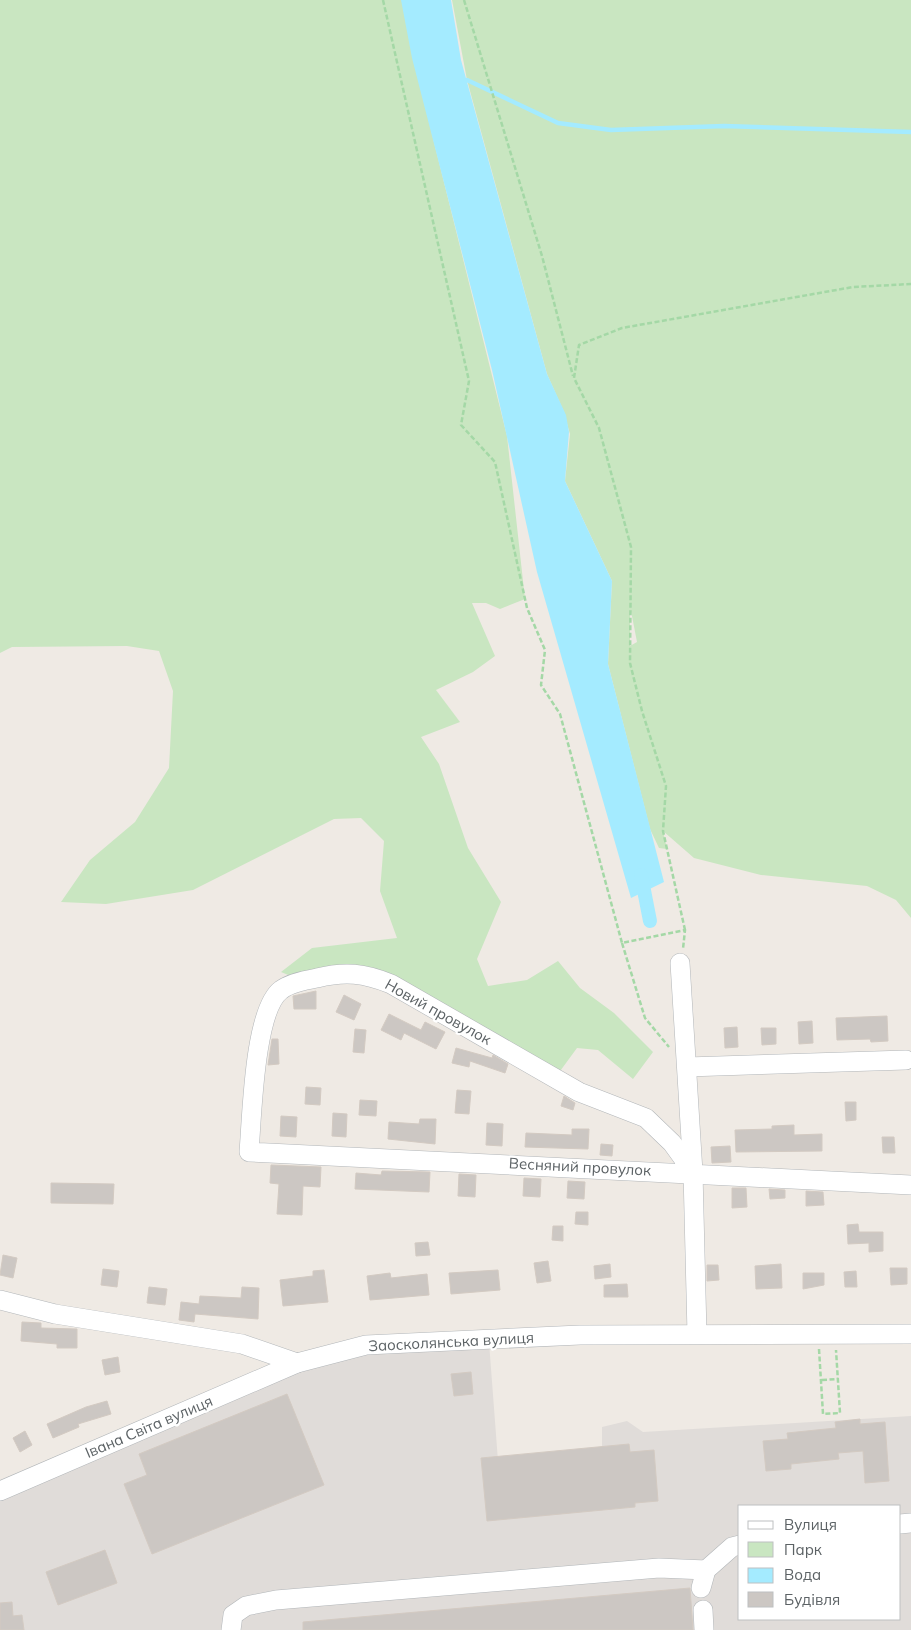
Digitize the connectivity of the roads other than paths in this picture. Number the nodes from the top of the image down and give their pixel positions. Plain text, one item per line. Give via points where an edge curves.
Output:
1 (680, 963) road end
2 (906, 1060) dead end
3 (687, 1067) junction
4 (249, 1152) joint
5 (693, 1172) junction
6 (911, 1185) edge
7 (0, 1300) edge
8 (697, 1334) junction
9 (911, 1334) edge
10 (297, 1363) junction
11 (0, 1491) edge
12 (738, 1545) edge
13 (703, 1610) dead end
14 (231, 1630) edge
15 (704, 1630) edge

1 - 3 street
2 - 3 street
3 - 5 street
4 - 5 street, Весняний провулок
4 - 5 street, Новий провулок via 260,1036 268,1007 281,990 303,981 335,974 367,974 391,984 580,1092 646,1118 672,1143
5 - 6 street, Весняний провулок
5 - 8 street
7 - 10 street via 55,1314 242,1344
8 - 9 street, Заосколянська вулиця
8 - 10 street, Заосколянська вулиця via 580,1335 366,1346
10 - 11 street, Івана Світа вулиця
12 - 14 street via 732,1546 704,1579 659,1568 276,1600 246,1606 233,1615
13 - 15 street

